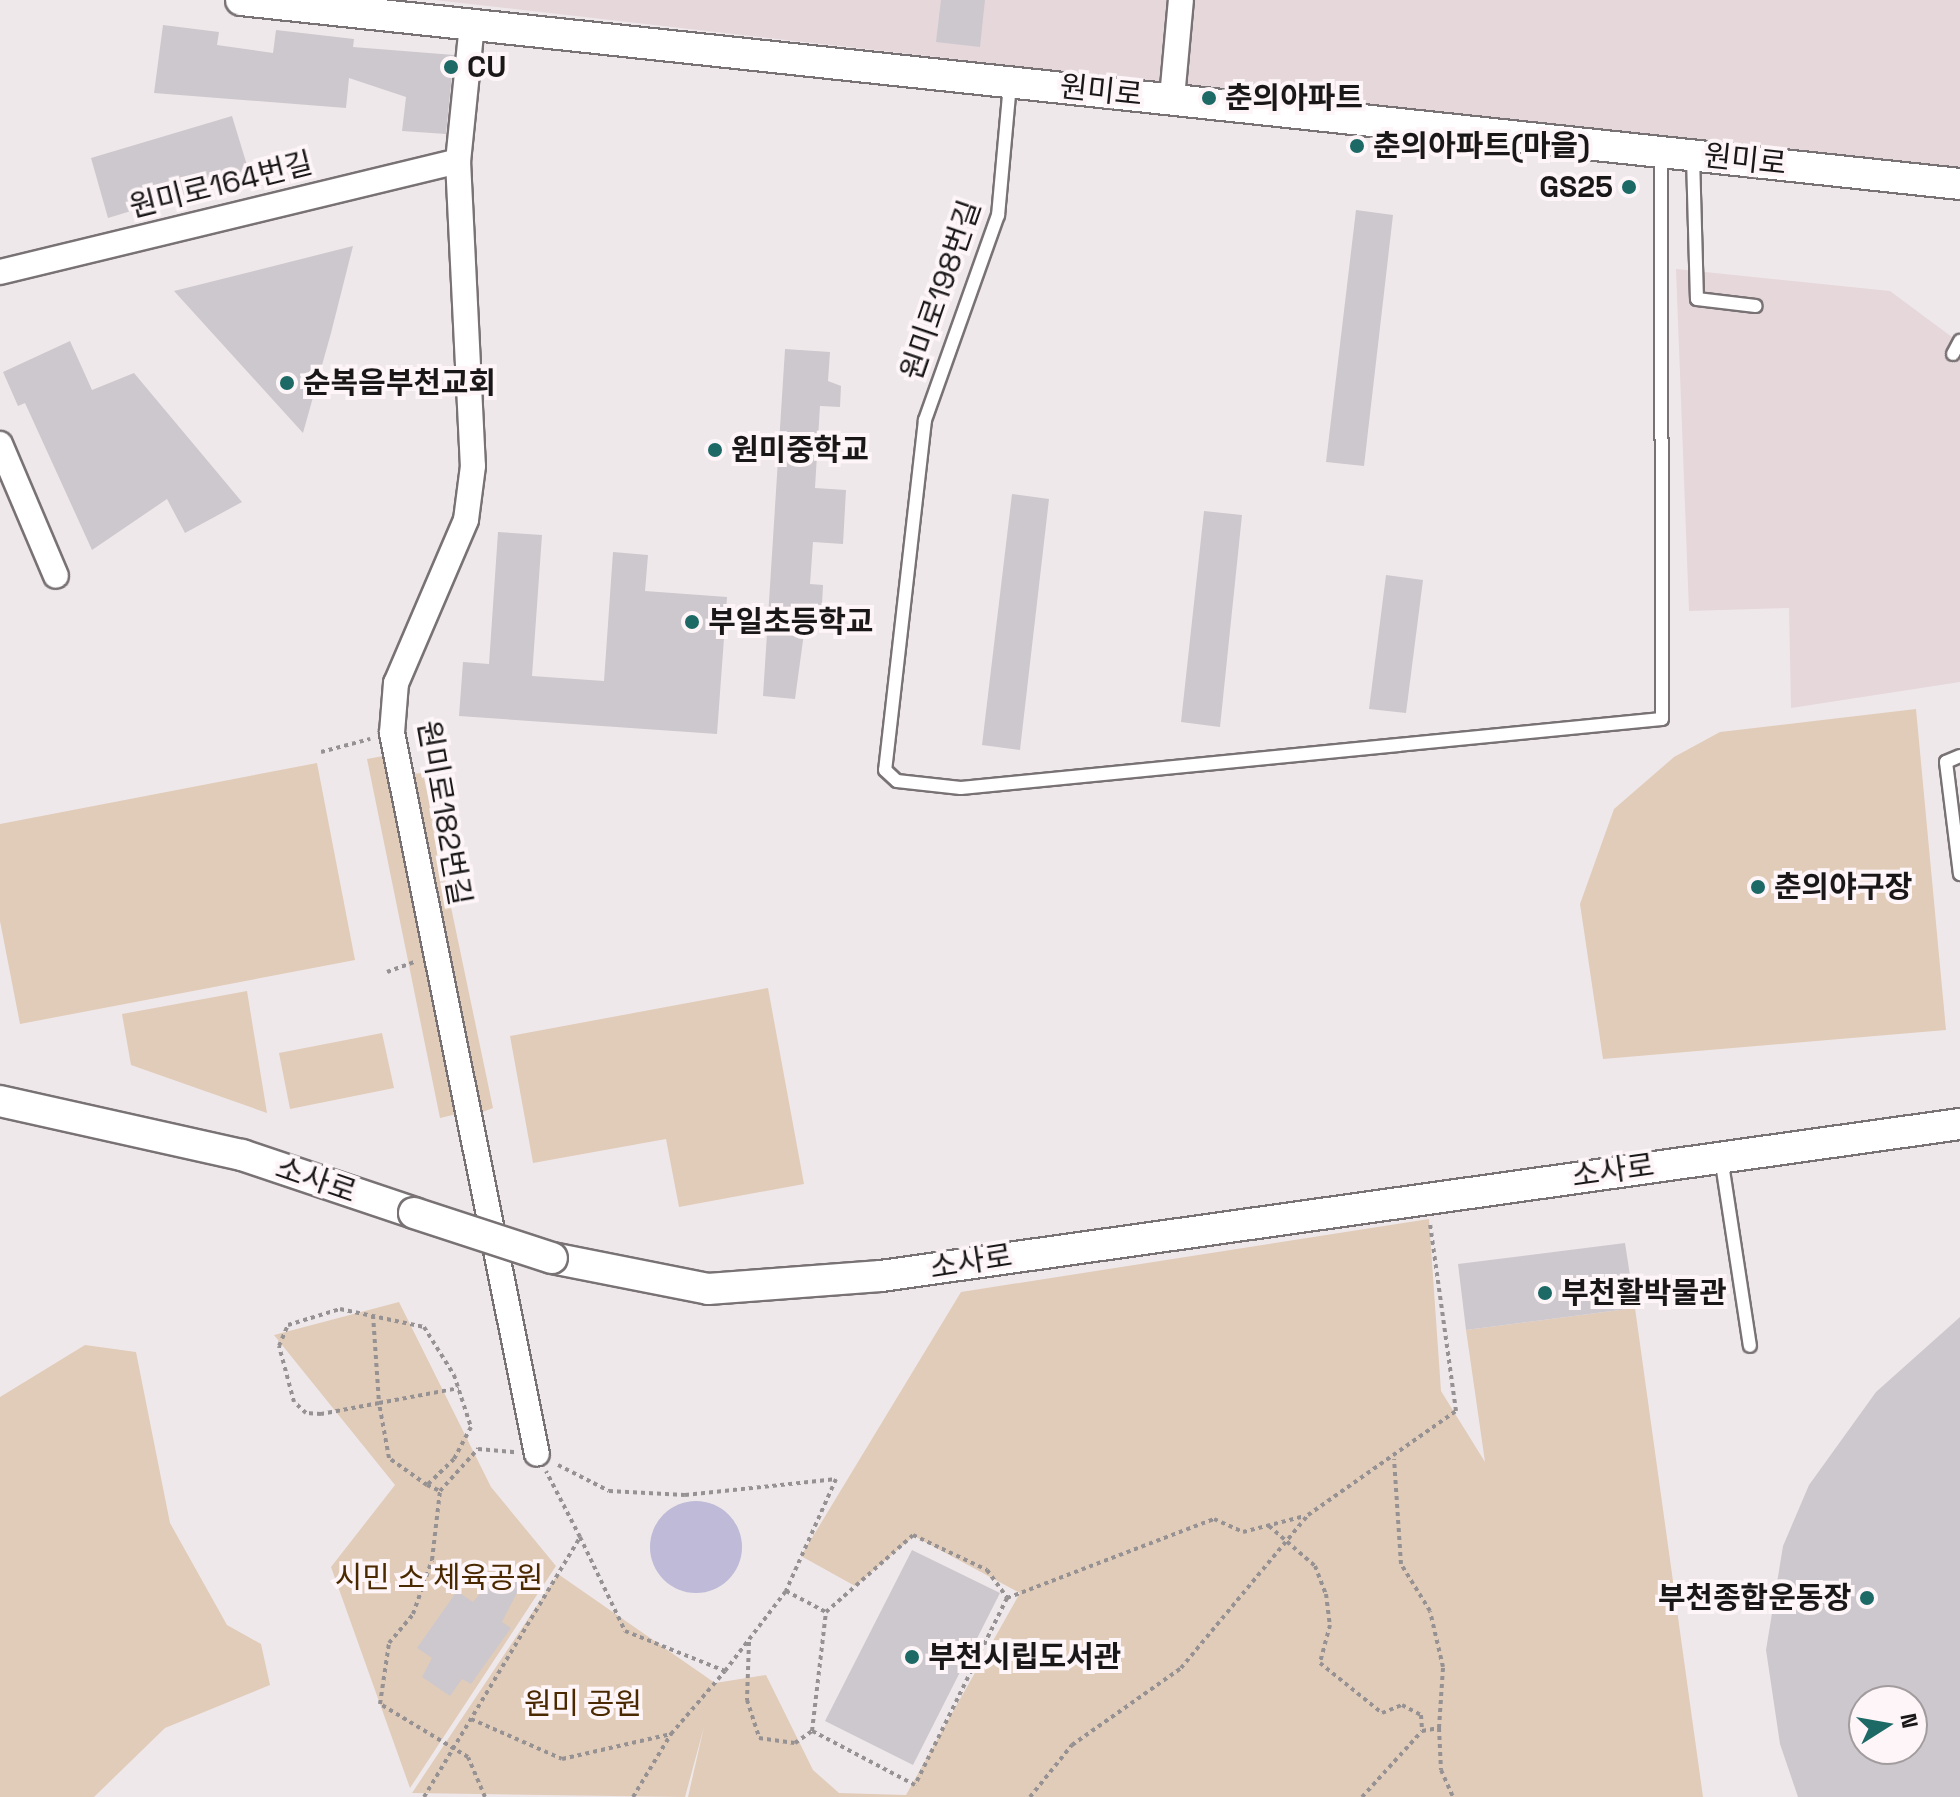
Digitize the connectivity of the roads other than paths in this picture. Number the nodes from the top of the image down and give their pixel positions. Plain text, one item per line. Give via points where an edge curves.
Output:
1 (241, 0) edge
2 (1181, 0) edge
3 (375, 7) edge
4 (472, 24) junction
5 (1011, 81) junction
6 (1172, 98) junction
7 (1661, 150) junction
8 (1693, 154) junction
9 (458, 161) junction
10 (1960, 184) edge
11 (0, 272) edge
12 (1756, 306) dead end
13 (1960, 341) edge
14 (1953, 354) dead end
15 (0, 444) edge
16 (56, 576) dead end
17 (1960, 756) edge
18 (1960, 874) edge
19 (0, 1101) edge
20 (1960, 1124) edge
21 (1721, 1157) junction
22 (1750, 1346) dead end
23 (537, 1454) road end

1 - 3 street, 원미로
2 - 6 street
3 - 4 street, 원미로
4 - 5 street, 원미로
4 - 9 street, 원미로182번길
5 - 6 street, 원미로
5 - 7 lane, 원미로198번길 via 998,215 925,420 885,770 897,781 961,788 1662,719
6 - 7 street, 원미로
7 - 8 street, 원미로
8 - 10 street, 원미로
8 - 12 lane via 1697,299
9 - 11 street, 원미로164번길
9 - 23 street, 원미로182번길 via 473,466 466,520 396,683 392,733
13 - 14 lane
15 - 16 street
17 - 18 lane via 1946,762
19 - 21 street, 소사로, bridge via 242,1155 552,1258 708,1289 881,1276
20 - 21 street, 소사로
21 - 22 lane

